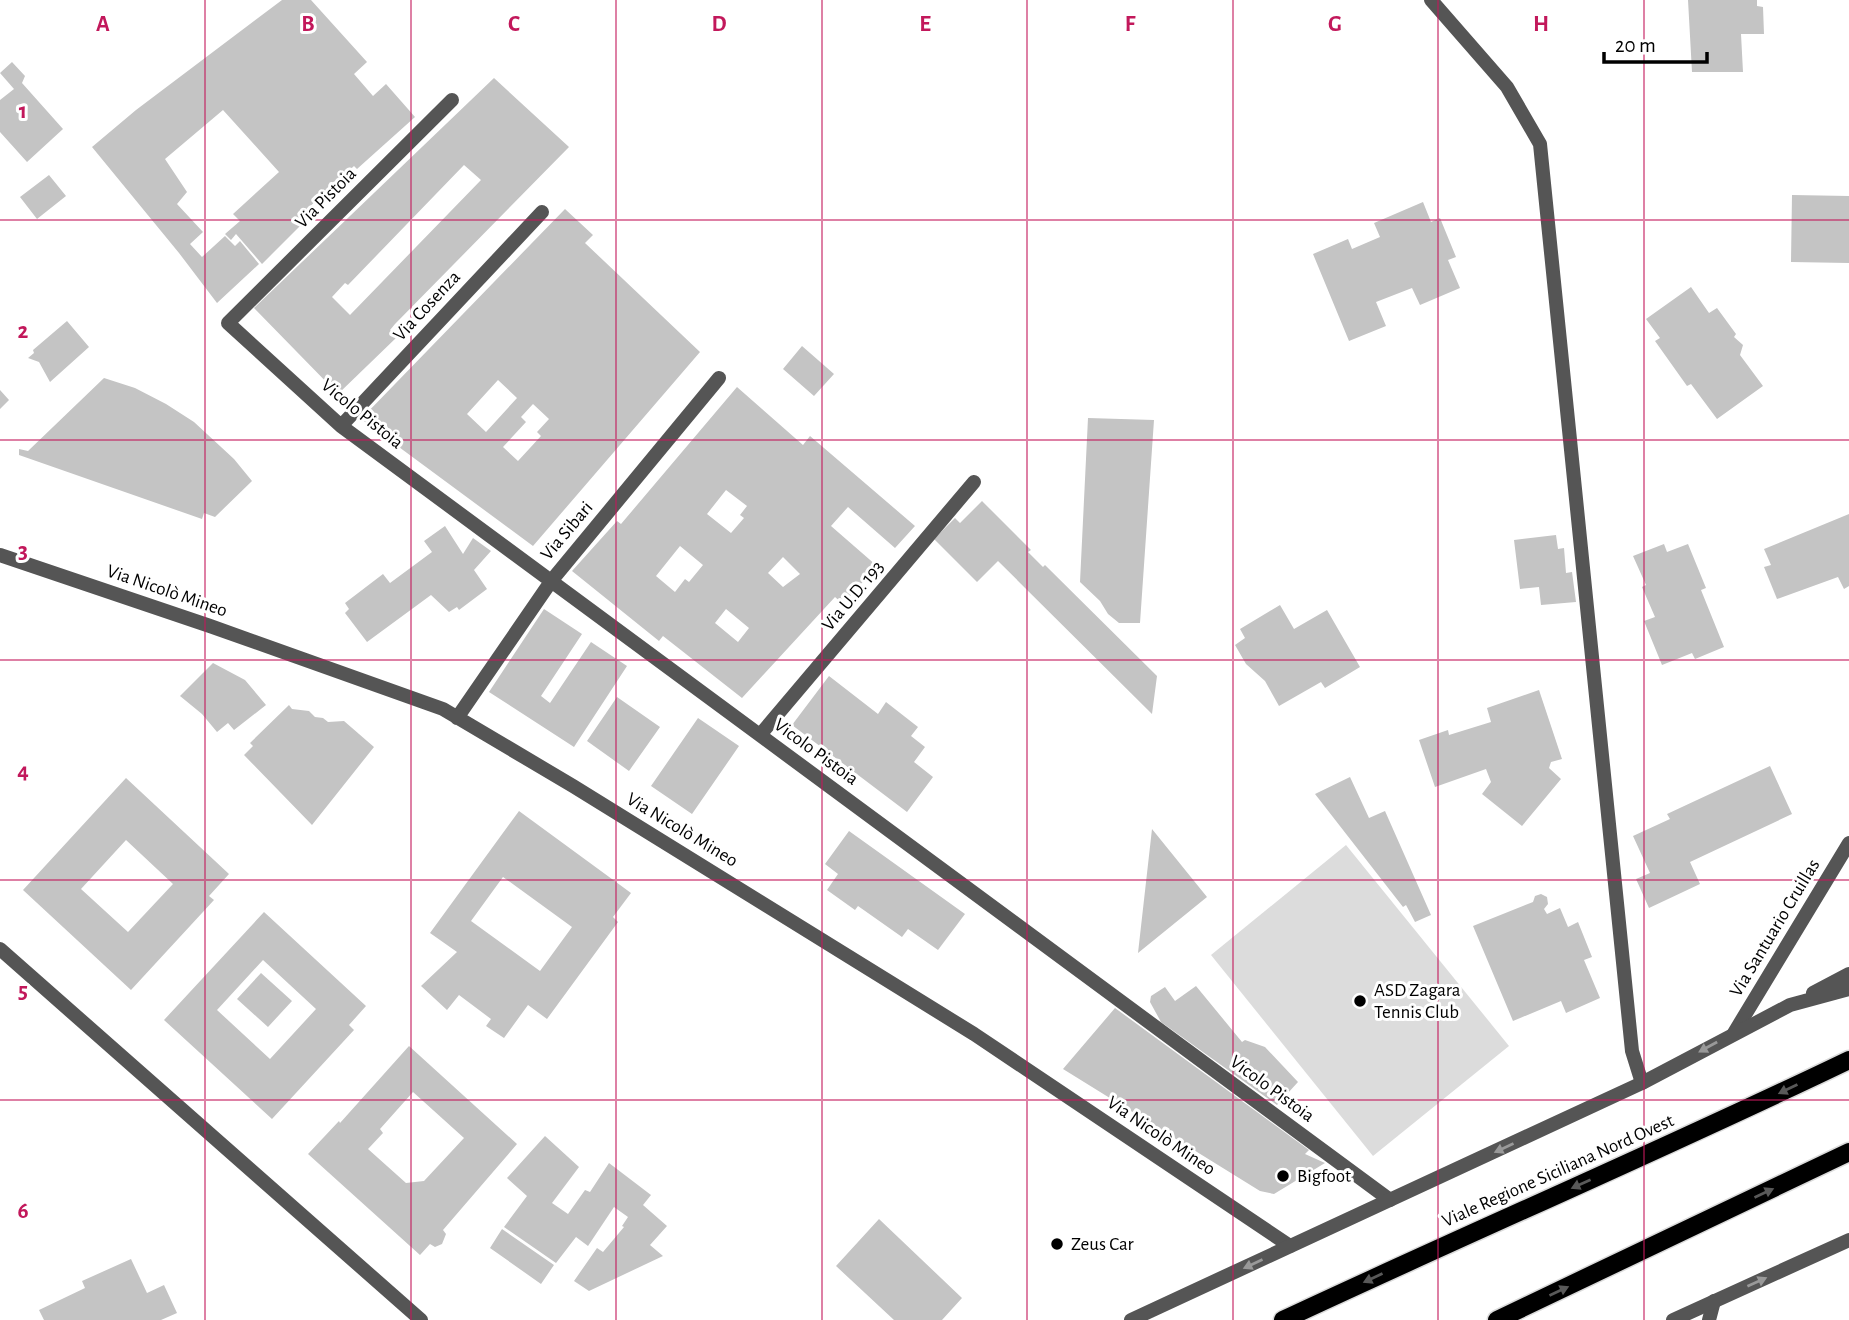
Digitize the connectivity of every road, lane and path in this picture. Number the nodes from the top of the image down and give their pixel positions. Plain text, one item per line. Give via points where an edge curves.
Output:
1 (1431, 0) edge
2 (452, 100) dead end
3 (542, 212) dead end
4 (228, 323) joint
5 (719, 378) dead end
6 (341, 426) junction
7 (974, 482) dead end
8 (0, 555) edge
9 (552, 580) junction
10 (457, 718) junction
11 (761, 735) junction
12 (1849, 843) edge
13 (0, 949) edge
14 (1849, 974) edge
15 (1849, 989) edge
16 (1790, 1004) junction
17 (1734, 1033) junction
18 (1849, 1060) edge
19 (1642, 1083) junction
20 (1849, 1152) edge
21 (1390, 1200) junction
22 (1849, 1231) edge
23 (1849, 1240) edge
24 (1290, 1246) junction
25 (1798, 1263) junction
26 (1714, 1301) junction
27 (421, 1320) edge
28 (1131, 1320) edge
29 (1283, 1320) edge
30 (1497, 1320) edge
31 (1672, 1320) edge
32 (1709, 1320) edge

1 - 19 street via 1507,87 1540,144 1632,1051
2 - 4 street, Via Pistoia
3 - 6 street, Via Cosenza
4 - 6 street, Vicolo Pistoia
5 - 9 street, Via Sibari
6 - 9 street, Vicolo Pistoia
7 - 11 street, Via U.D. 193
8 - 10 street, Via Nicolò Mineo via 443,709
9 - 10 street, Via Sibari
9 - 11 street, Vicolo Pistoia
10 - 24 street, Via Nicolò Mineo via 941,1013
11 - 21 street, Vicolo Pistoia
12 - 17 street, Via Santuario Cruillas
13 - 27 street
14 - 16 street
15 - 16 street
16 - 17 street
17 -> 19 street
18 -> 29 main road, Viale Regione Siciliana Nord Ovest
19 -> 21 street
30 -> 20 main road
21 - 24 street
22 - 25 street
23 - 25 street
24 -> 28 street
26 -> 25 street
26 - 31 street
26 - 32 street

